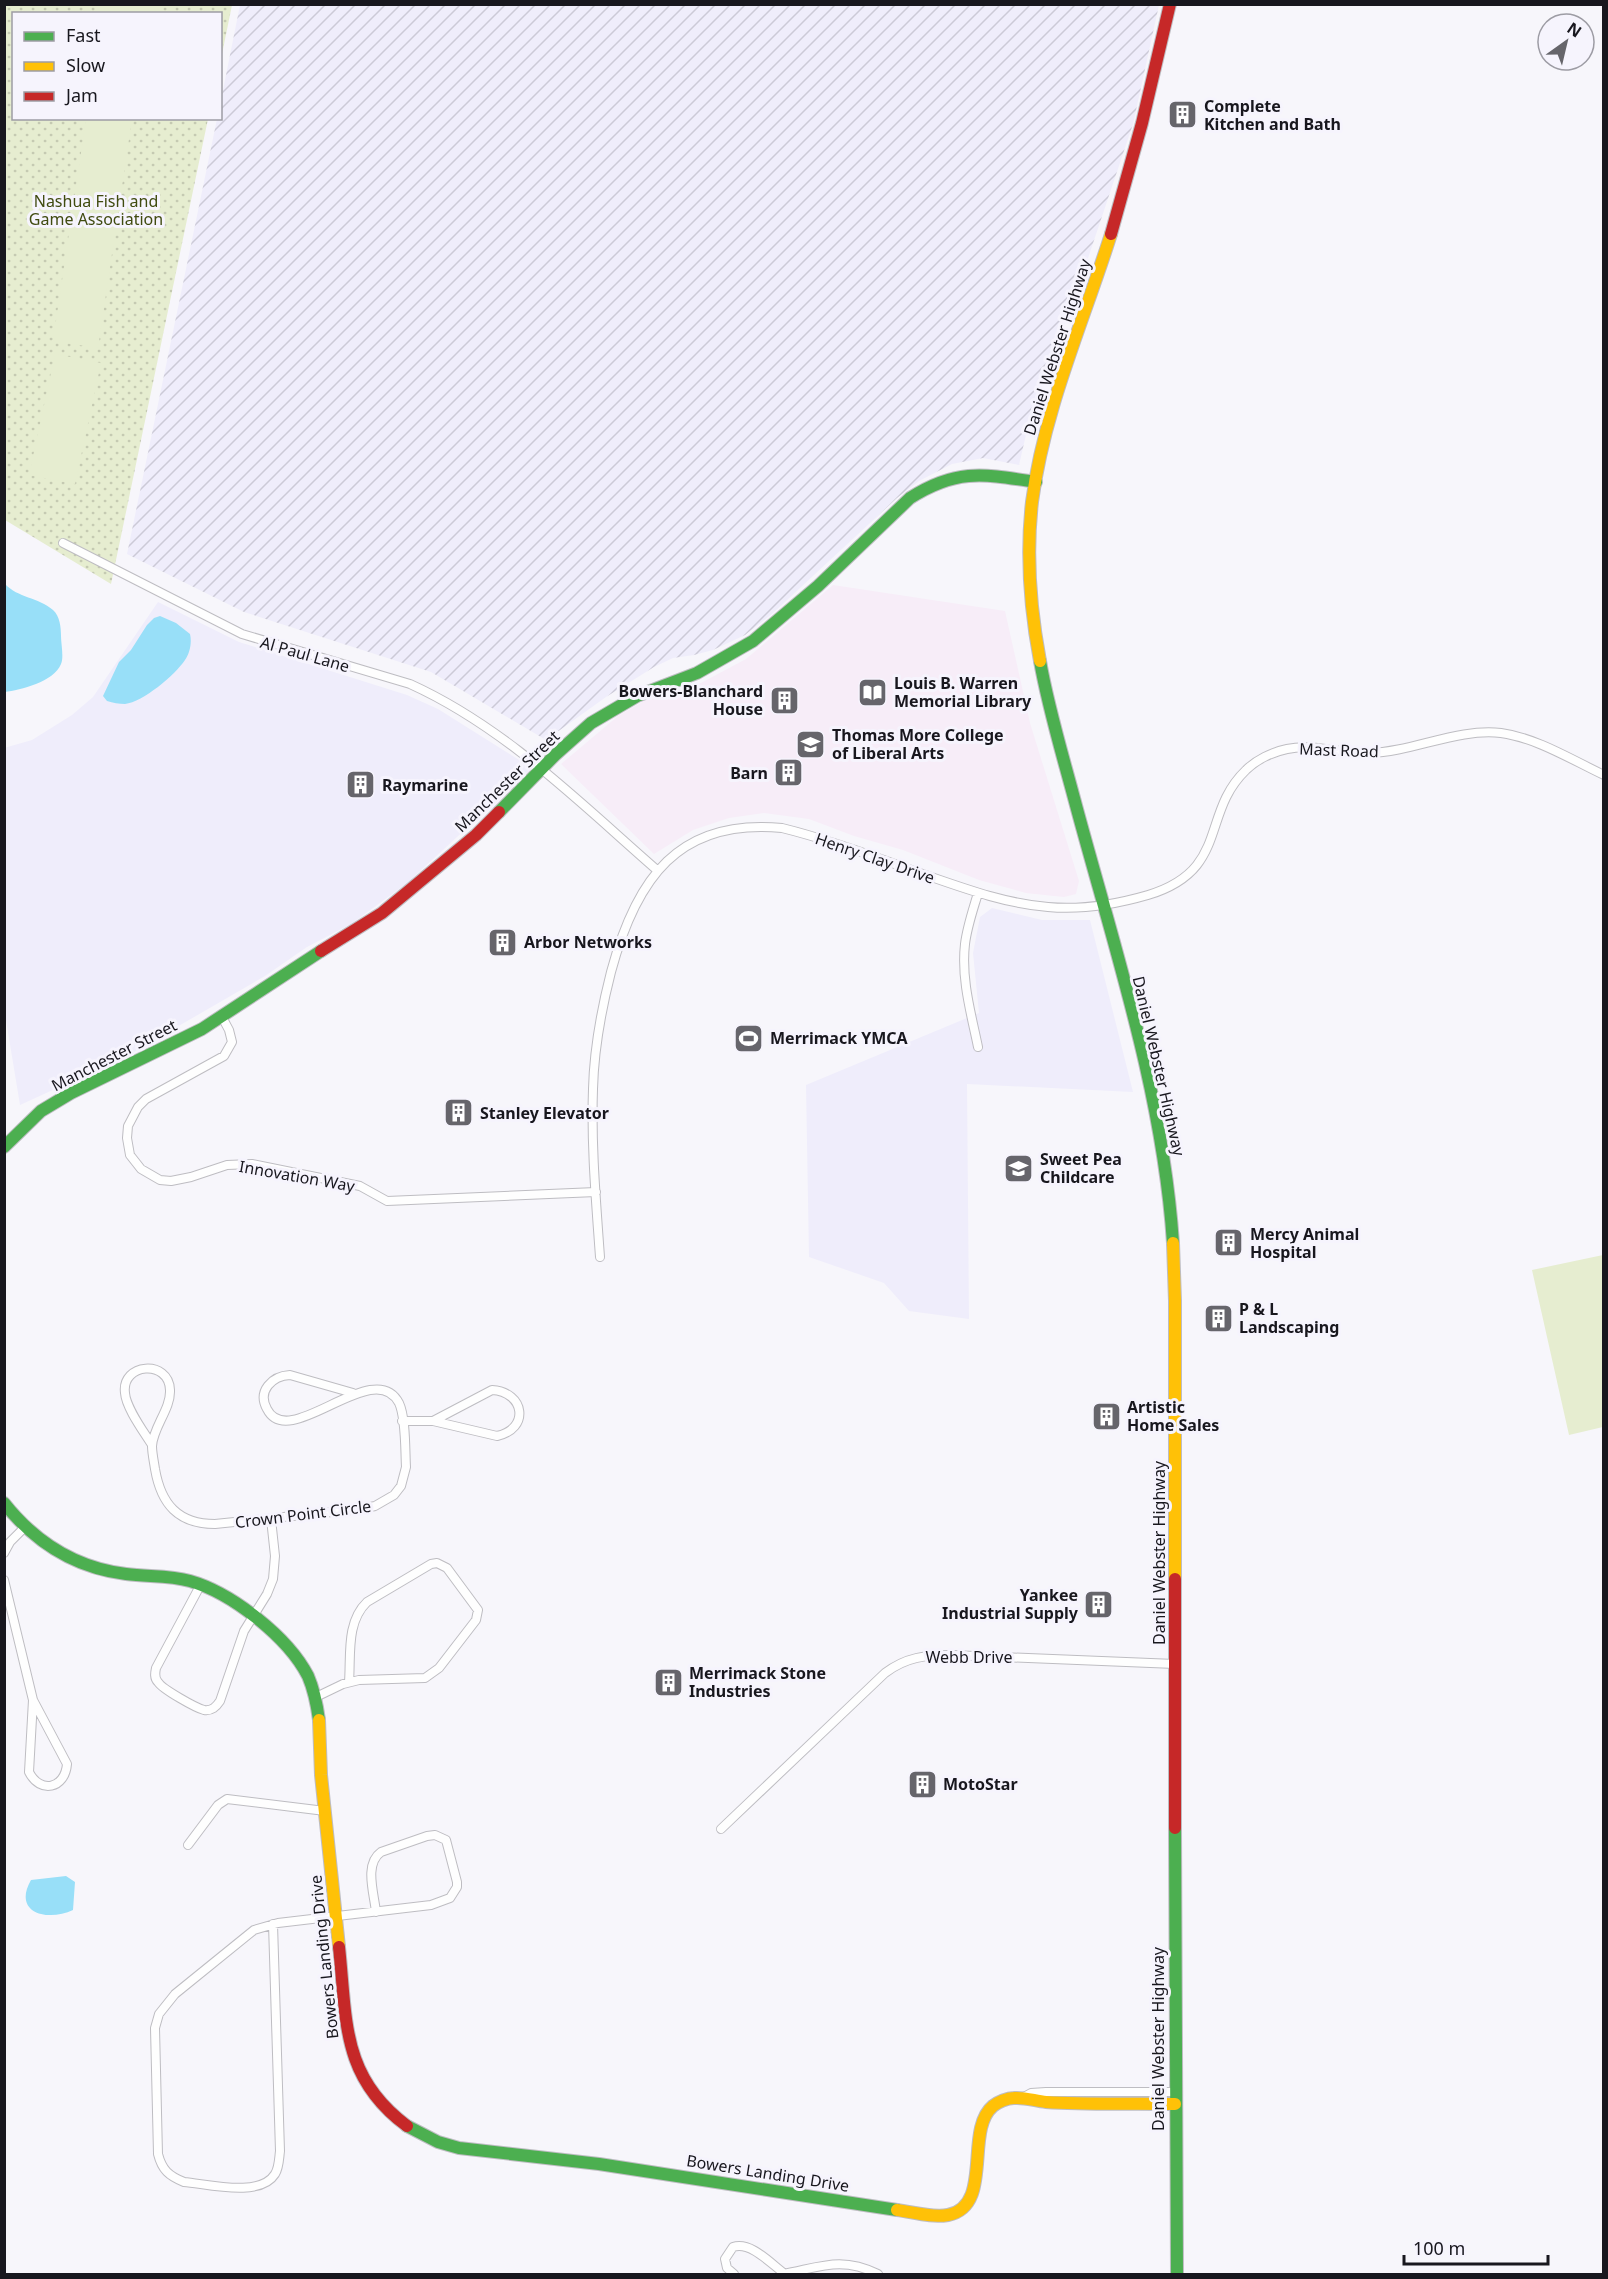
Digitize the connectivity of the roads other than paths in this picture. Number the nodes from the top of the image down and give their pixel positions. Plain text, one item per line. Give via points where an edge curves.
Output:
1 (1170, 4) edge
2 (1036, 482) junction
3 (63, 543) dead end
4 (542, 769) junction
5 (1604, 776) edge
6 (657, 870) junction
7 (978, 893) junction
8 (1102, 904) junction
9 (222, 1017) junction
10 (978, 1047) dead end
11 (4, 1147) edge
12 (596, 1192) junction
13 (600, 1257) dead end
14 (353, 1393) junction
15 (402, 1421) junction
16 (433, 1421) junction
17 (152, 1445) junction
18 (4, 1503) edge
19 (271, 1519) junction
20 (25, 1527) junction
21 (4, 1553) edge
22 (4, 1580) edge
23 (201, 1584) junction
24 (252, 1617) junction
25 (1175, 1664) junction
26 (349, 1682) junction
27 (316, 1697) junction
28 (33, 1700) junction
29 (325, 1811) junction
30 (721, 1829) dead end
31 (188, 1845) dead end
32 (376, 1912) junction
33 (336, 1917) junction
34 (273, 1924) junction
35 (1175, 2098) junction
36 (734, 2274) edge
37 (784, 2274) edge
38 (878, 2274) edge
39 (1177, 2274) edge

1 - 2 street, Daniel Webster Highway via 1139,140 1054,400
2 - 4 street, Manchester Street via 964,474 923,489 753,641 697,673 637,696 608,712
2 - 8 street, Daniel Webster Highway via 1028,545 1033,633
3 - 4 street, Al Paul Lane via 242,634 425,691 503,739
4 - 6 street
4 - 9 street, Manchester Street via 476,835 408,893
5 - 8 street, Mast Road via 1532,741 1501,733 1466,735 1371,753 1285,749 1259,760 1237,779 1206,853 1188,875 1147,895
6 - 7 street, Henry Clay Drive via 694,841 715,832 760,825 804,833
6 - 12 street, Henry Clay Drive via 621,940 598,1025 593,1089
7 - 8 street, Henry Clay Drive via 1050,907
7 - 10 street via 965,942 964,963
8 - 25 street, Daniel Webster Highway via 1153,1097 1171,1217 1175,1319
9 - 11 street, Manchester Street via 71,1093 41,1111
9 - 12 street, Innovation Way via 232,1042 224,1056 146,1099 132,1115 128,1146 134,1162 149,1175 171,1181 226,1165 252,1164 360,1186 387,1201
12 - 13 street, Henry Clay Drive
14 - 14 street, Crown Point Circle via 291,1421 275,1419 264,1399 268,1384 290,1375
14 - 15 street, Crown Point Circle via 382,1391 394,1396 401,1408
15 - 16 street
15 - 19 street, Crown Point Circle via 405,1476 387,1501 361,1509
16 - 16 street via 492,1390 510,1395 520,1408 513,1430 497,1436
17 - 17 street, Crown Point Circle via 125,1395 129,1376 146,1368 163,1374 170,1391
17 - 19 street, Crown Point Circle via 161,1493 180,1515 208,1524
18 - 20 street, Bowers Landing Drive
19 - 24 street via 274,1572 267,1594
20 - 21 street
20 - 23 street, Bowers Landing Drive via 50,1546 92,1567 177,1577
22 - 28 street
23 - 24 street, Bowers Landing Drive
23 - 24 street via 156,1668 155,1677 162,1687 201,1709 216,1706
24 - 27 street, Bowers Landing Drive via 293,1653
25 - 30 street, Webb Drive via 951,1654 906,1660 885,1673
25 - 35 street, Daniel Webster Highway
26 - 26 street via 417,1679 439,1668 478,1615 447,1568 430,1564 362,1607 352,1630
26 - 27 street
27 - 29 street, Bowers Landing Drive
28 - 28 street via 67,1764 67,1773 54,1785 42,1785 29,1772
29 - 31 street via 227,1799
29 - 33 street, Bowers Landing Drive
32 - 32 street via 431,1905 450,1898 457,1882 446,1840 427,1836 375,1856 371,1865
32 - 33 street
33 - 34 street
33 - 35 street, Bowers Landing Drive via 348,2039 369,2090 409,2128 459,2148 599,2164 944,2215 964,2205 971,2193 979,2159 979,2136 985,2118 1000,2102 1022,2098 1044,2102
34 - 34 street via 243,1937 175,1994 159,2014 155,2028 158,2154 164,2170 184,2182 249,2188 265,2184 278,2168
35 - 39 street, Daniel Webster Highway
36 - 37 street via 725,2259 733,2247 742,2245
37 - 38 street via 847,2263

